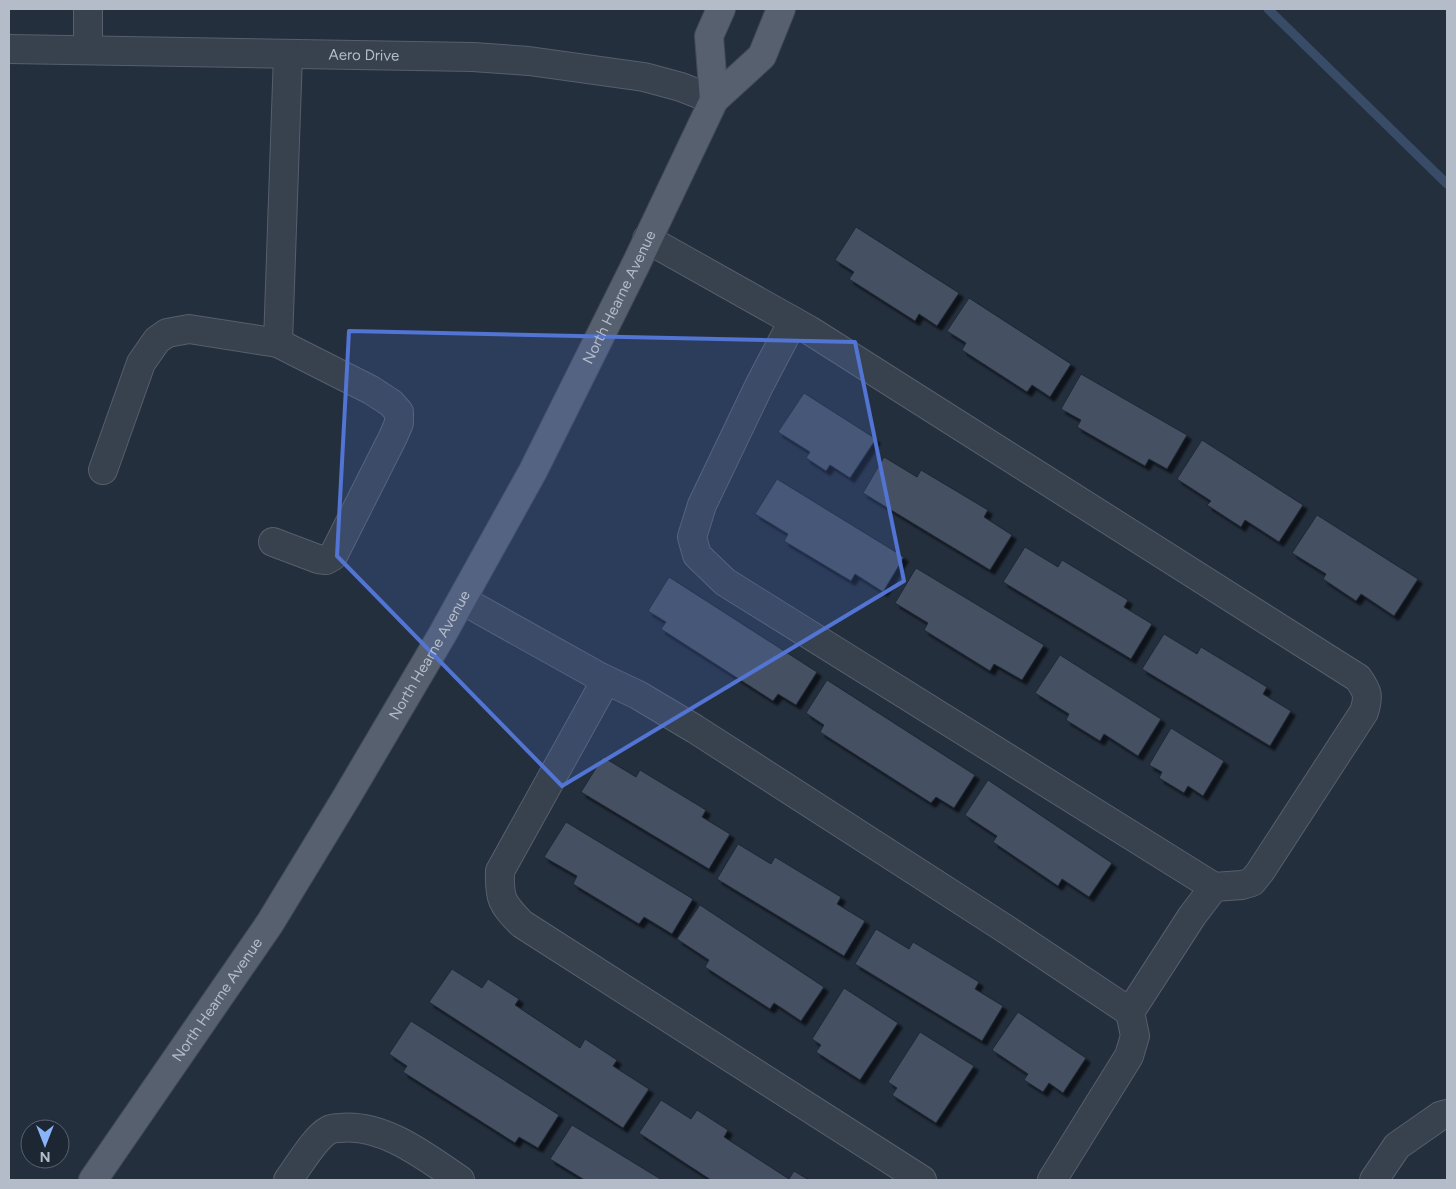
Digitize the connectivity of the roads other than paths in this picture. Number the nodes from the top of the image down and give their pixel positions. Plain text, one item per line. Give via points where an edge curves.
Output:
1 (88, 9) edge
2 (721, 9) edge
3 (781, 9) edge
4 (9, 49) edge
5 (88, 50) junction
6 (288, 54) junction
7 (714, 100) junction
8 (647, 240) junction
9 (792, 321) junction
10 (278, 343) junction
11 (103, 470) dead end
12 (273, 542) dead end
13 (462, 600) junction
14 (606, 680) junction
15 (1214, 887) junction
16 (1130, 1012) junction
17 (1447, 1114) edge
18 (93, 1180) edge
19 (288, 1180) edge
20 (460, 1180) edge
21 (922, 1180) edge
22 (1052, 1180) edge
23 (1374, 1180) edge

1 - 5 street
2 - 7 main road via 709,36
3 - 7 main road, North Hearne Avenue via 762,56
4 - 5 street, Aero Drive
5 - 6 street, Aero Drive
6 - 7 street, Aero Drive via 529,61 644,77
6 - 10 street
7 - 8 main road, North Hearne Avenue
8 - 9 street
8 - 13 main road, North Hearne Avenue via 533,471
9 - 15 street via 702,506 692,537 696,555 725,582
9 - 15 street via 1358,678 1367,691 1368,702 1364,712 1260,872 1252,882
10 - 11 street via 190,329 167,332 156,340 142,363
10 - 12 street via 391,403 399,412 399,423 334,556 318,559
13 - 14 street
13 - 18 main road, North Hearne Avenue via 270,923
14 - 16 street via 695,729
14 - 21 street via 500,871 499,890 507,909 522,924
15 - 16 street
16 - 22 street via 1135,1036 1129,1056
17 - 23 street via 1397,1146
19 - 20 street via 316,1141 329,1129 349,1127 371,1129 412,1148

